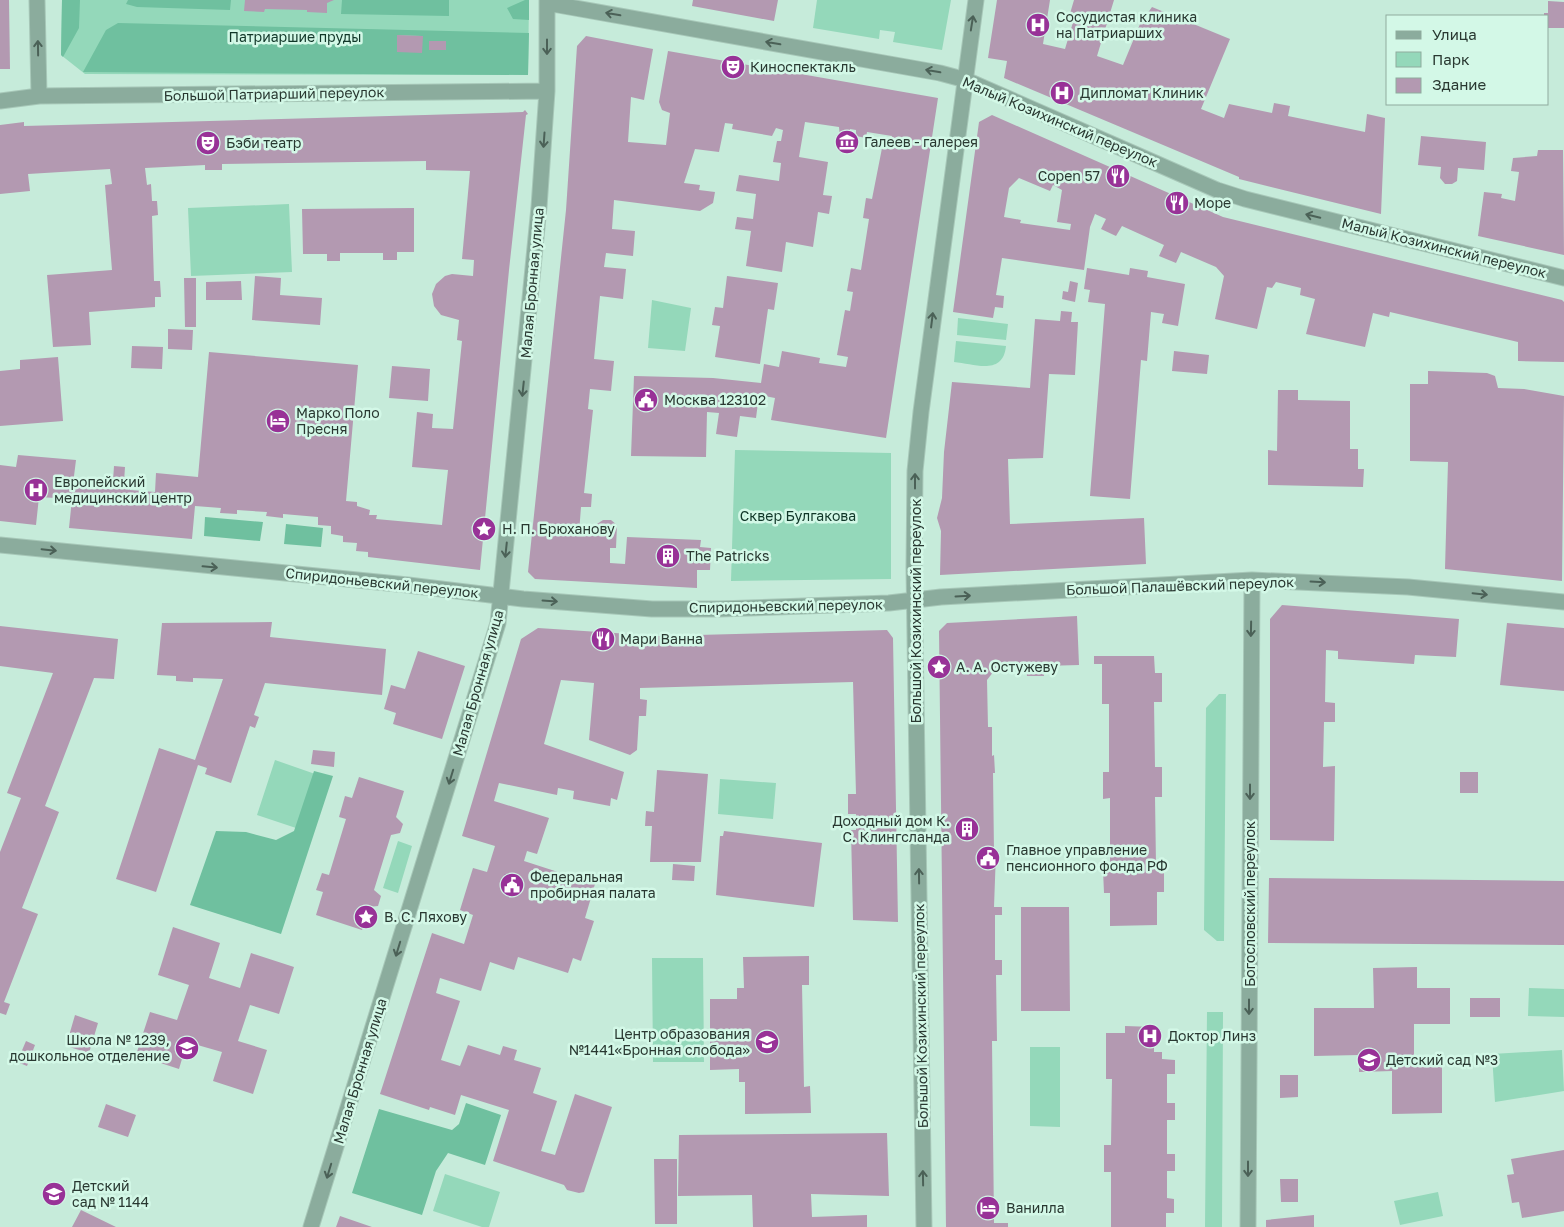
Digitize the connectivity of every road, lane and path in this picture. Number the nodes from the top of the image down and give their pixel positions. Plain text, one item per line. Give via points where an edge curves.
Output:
1 (38, 0) edge
2 (976, 0) edge
3 (547, 2) edge
4 (966, 80) junction
5 (547, 91) junction
6 (39, 96) junction
7 (0, 100) edge
8 (1564, 278) edge
9 (0, 545) edge
10 (1252, 580) junction
11 (502, 596) junction
12 (915, 600) junction
13 (1564, 602) edge
14 (311, 1227) edge
15 (924, 1227) edge
16 (1248, 1227) edge

6 -> 1 street
4 -> 2 street, Большой Козихинский переулок
4 -> 3 street, Малый Козихинский переулок
3 -> 5 street, Малая Бронная улица
8 -> 4 street, Малый Козихинский переулок via 1217,190
12 -> 4 street, Большой Козихинский переулок via 915,470 938,274
5 - 6 street, Большой Патриарший переулок
5 -> 11 street, Малая Бронная улица via 530,316
6 - 7 street, Большой Патриарший переулок
9 -> 11 street, Спиридоньевский переулок
12 -> 10 street, Большой Палашёвский переулок
10 -> 13 street, Большой Палашёвский переулок via 1408,587
10 -> 16 street, Богословский переулок
11 -> 12 street, Спиридоньевский переулок via 652,609 778,608
11 -> 14 street, Малая Бронная улица via 493,641
15 -> 12 street, Большой Козихинский переулок

